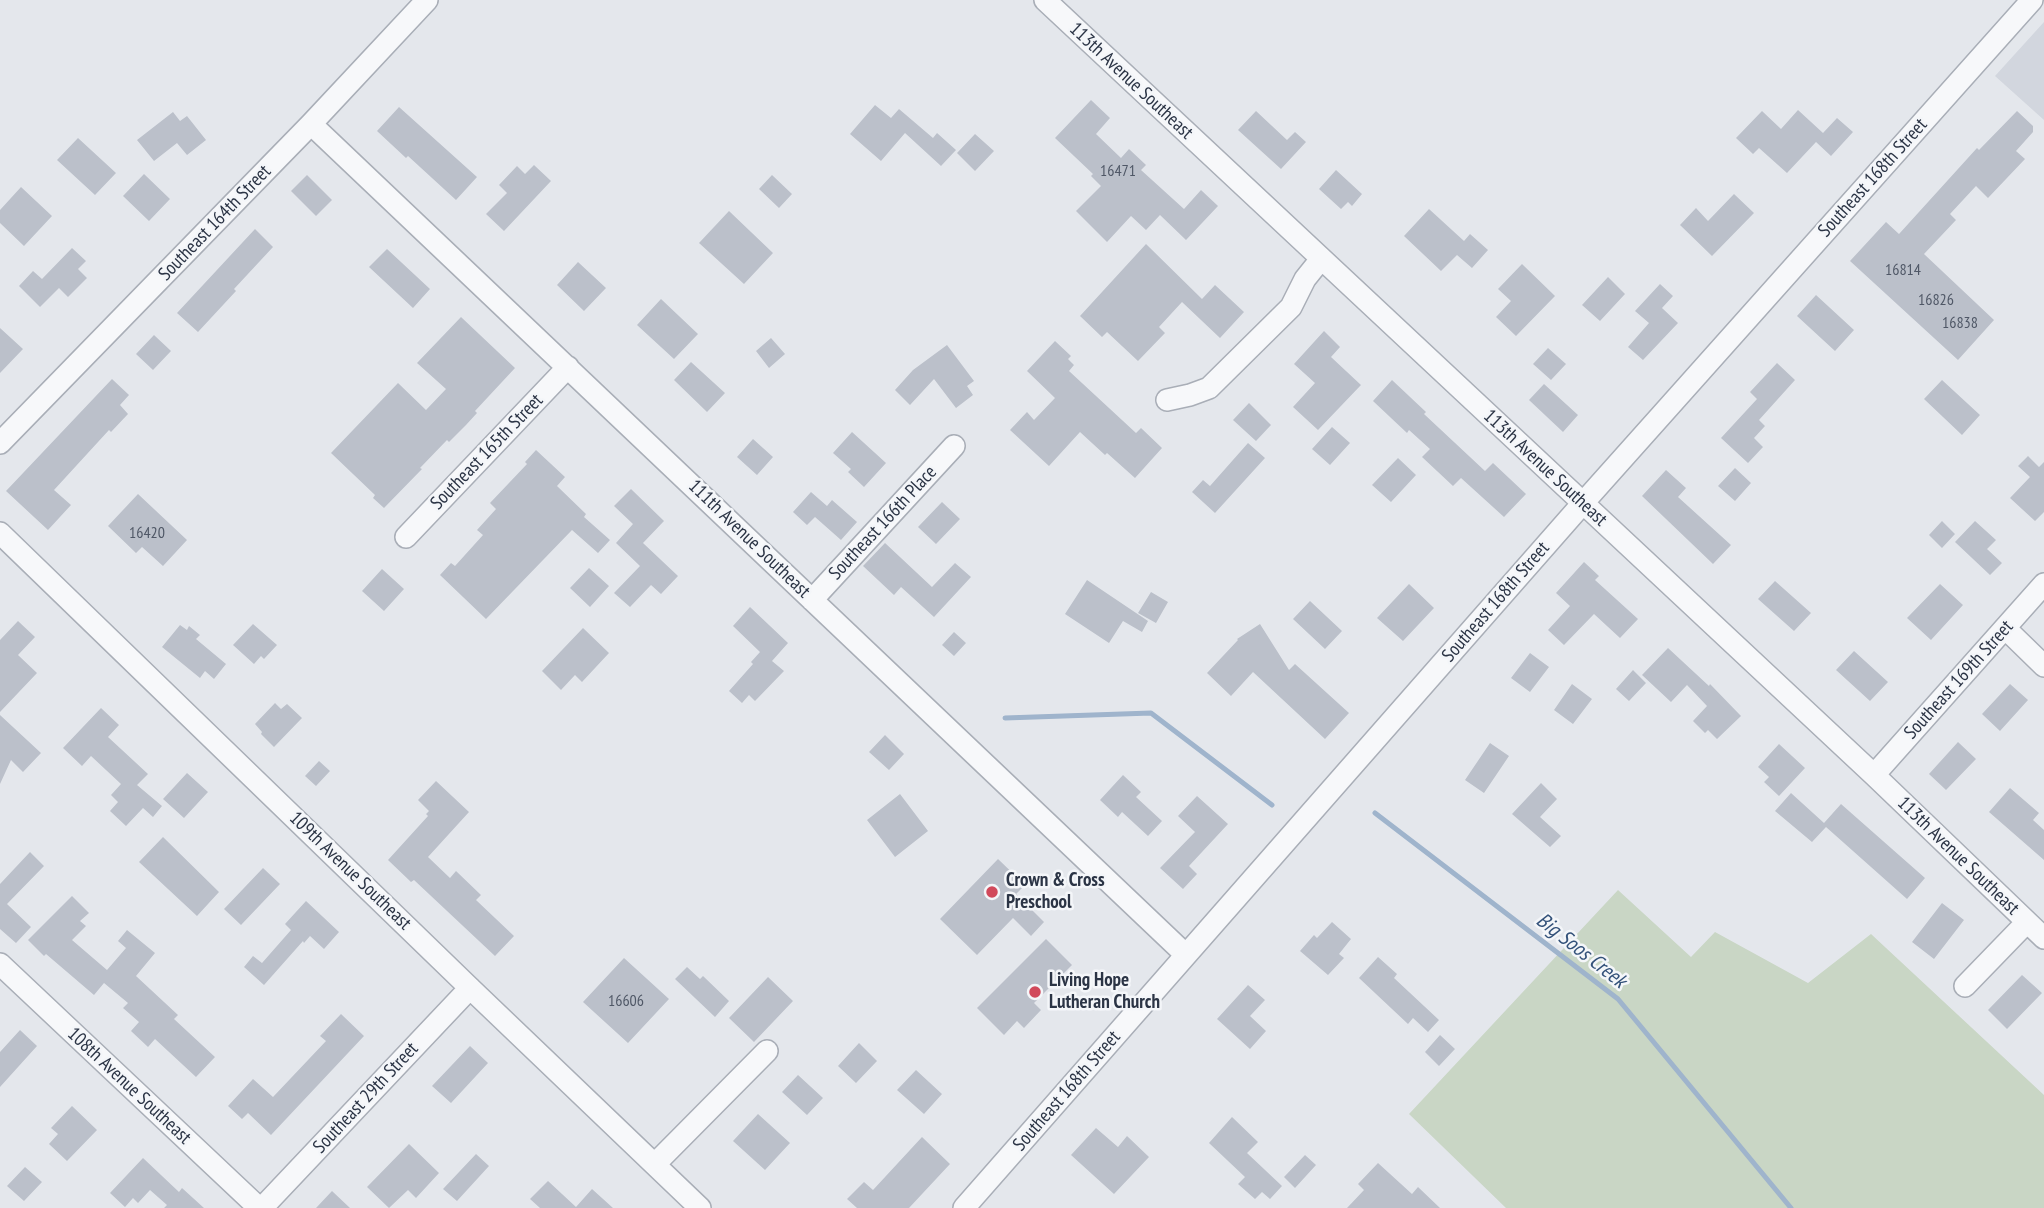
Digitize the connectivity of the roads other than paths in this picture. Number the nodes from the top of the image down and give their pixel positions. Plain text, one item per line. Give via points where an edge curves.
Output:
1 (427, 0) edge
2 (1045, 0) edge
3 (2032, 0) edge
4 (311, 124) junction
5 (1321, 259) junction
6 (568, 368) junction
7 (1167, 400) dead end
8 (0, 443) edge
9 (954, 446) dead end
10 (1583, 503) junction
11 (0, 533) edge
12 (406, 537) dead end
13 (2044, 584) edge
14 (812, 600) junction
15 (2005, 628) junction
16 (2044, 666) edge
17 (1874, 775) junction
18 (2027, 922) junction
19 (2044, 938) edge
20 (1186, 955) junction
21 (5, 978) edge
22 (1965, 986) dead end
23 (470, 988) junction
24 (767, 1051) dead end
25 (655, 1164) junction
26 (260, 1208) edge
27 (700, 1208) edge
28 (964, 1208) edge

1 - 4 street, Southeast 164th Street
2 - 5 street, 113th Avenue Southeast
3 - 10 street, Southeast 168th Street
4 - 6 street, 111th Avenue Southeast
4 - 8 street, Southeast 164th Street
5 - 7 street via 1291,307 1209,388
5 - 10 street, 113th Avenue Southeast
6 - 12 street, Southeast 165th Street
6 - 14 street, 111th Avenue Southeast
9 - 14 street, Southeast 166th Place
10 - 17 street, 113th Avenue Southeast
10 - 20 street, Southeast 168th Street
11 - 23 street, 109th Avenue Southeast
13 - 15 street, Southeast 169th Street
14 - 20 street, 111th Avenue Southeast
15 - 16 street
15 - 17 street, Southeast 169th Street
17 - 18 street, 113th Avenue Southeast
18 - 19 street, 113th Avenue Southeast
18 - 22 street
20 - 28 street, Southeast 168th Street
21 - 26 street, 108th Avenue Southeast
23 - 25 street, 109th Avenue Southeast
23 - 26 street, Southeast 29th Street
24 - 25 street
25 - 27 street, 109th Avenue Southeast

